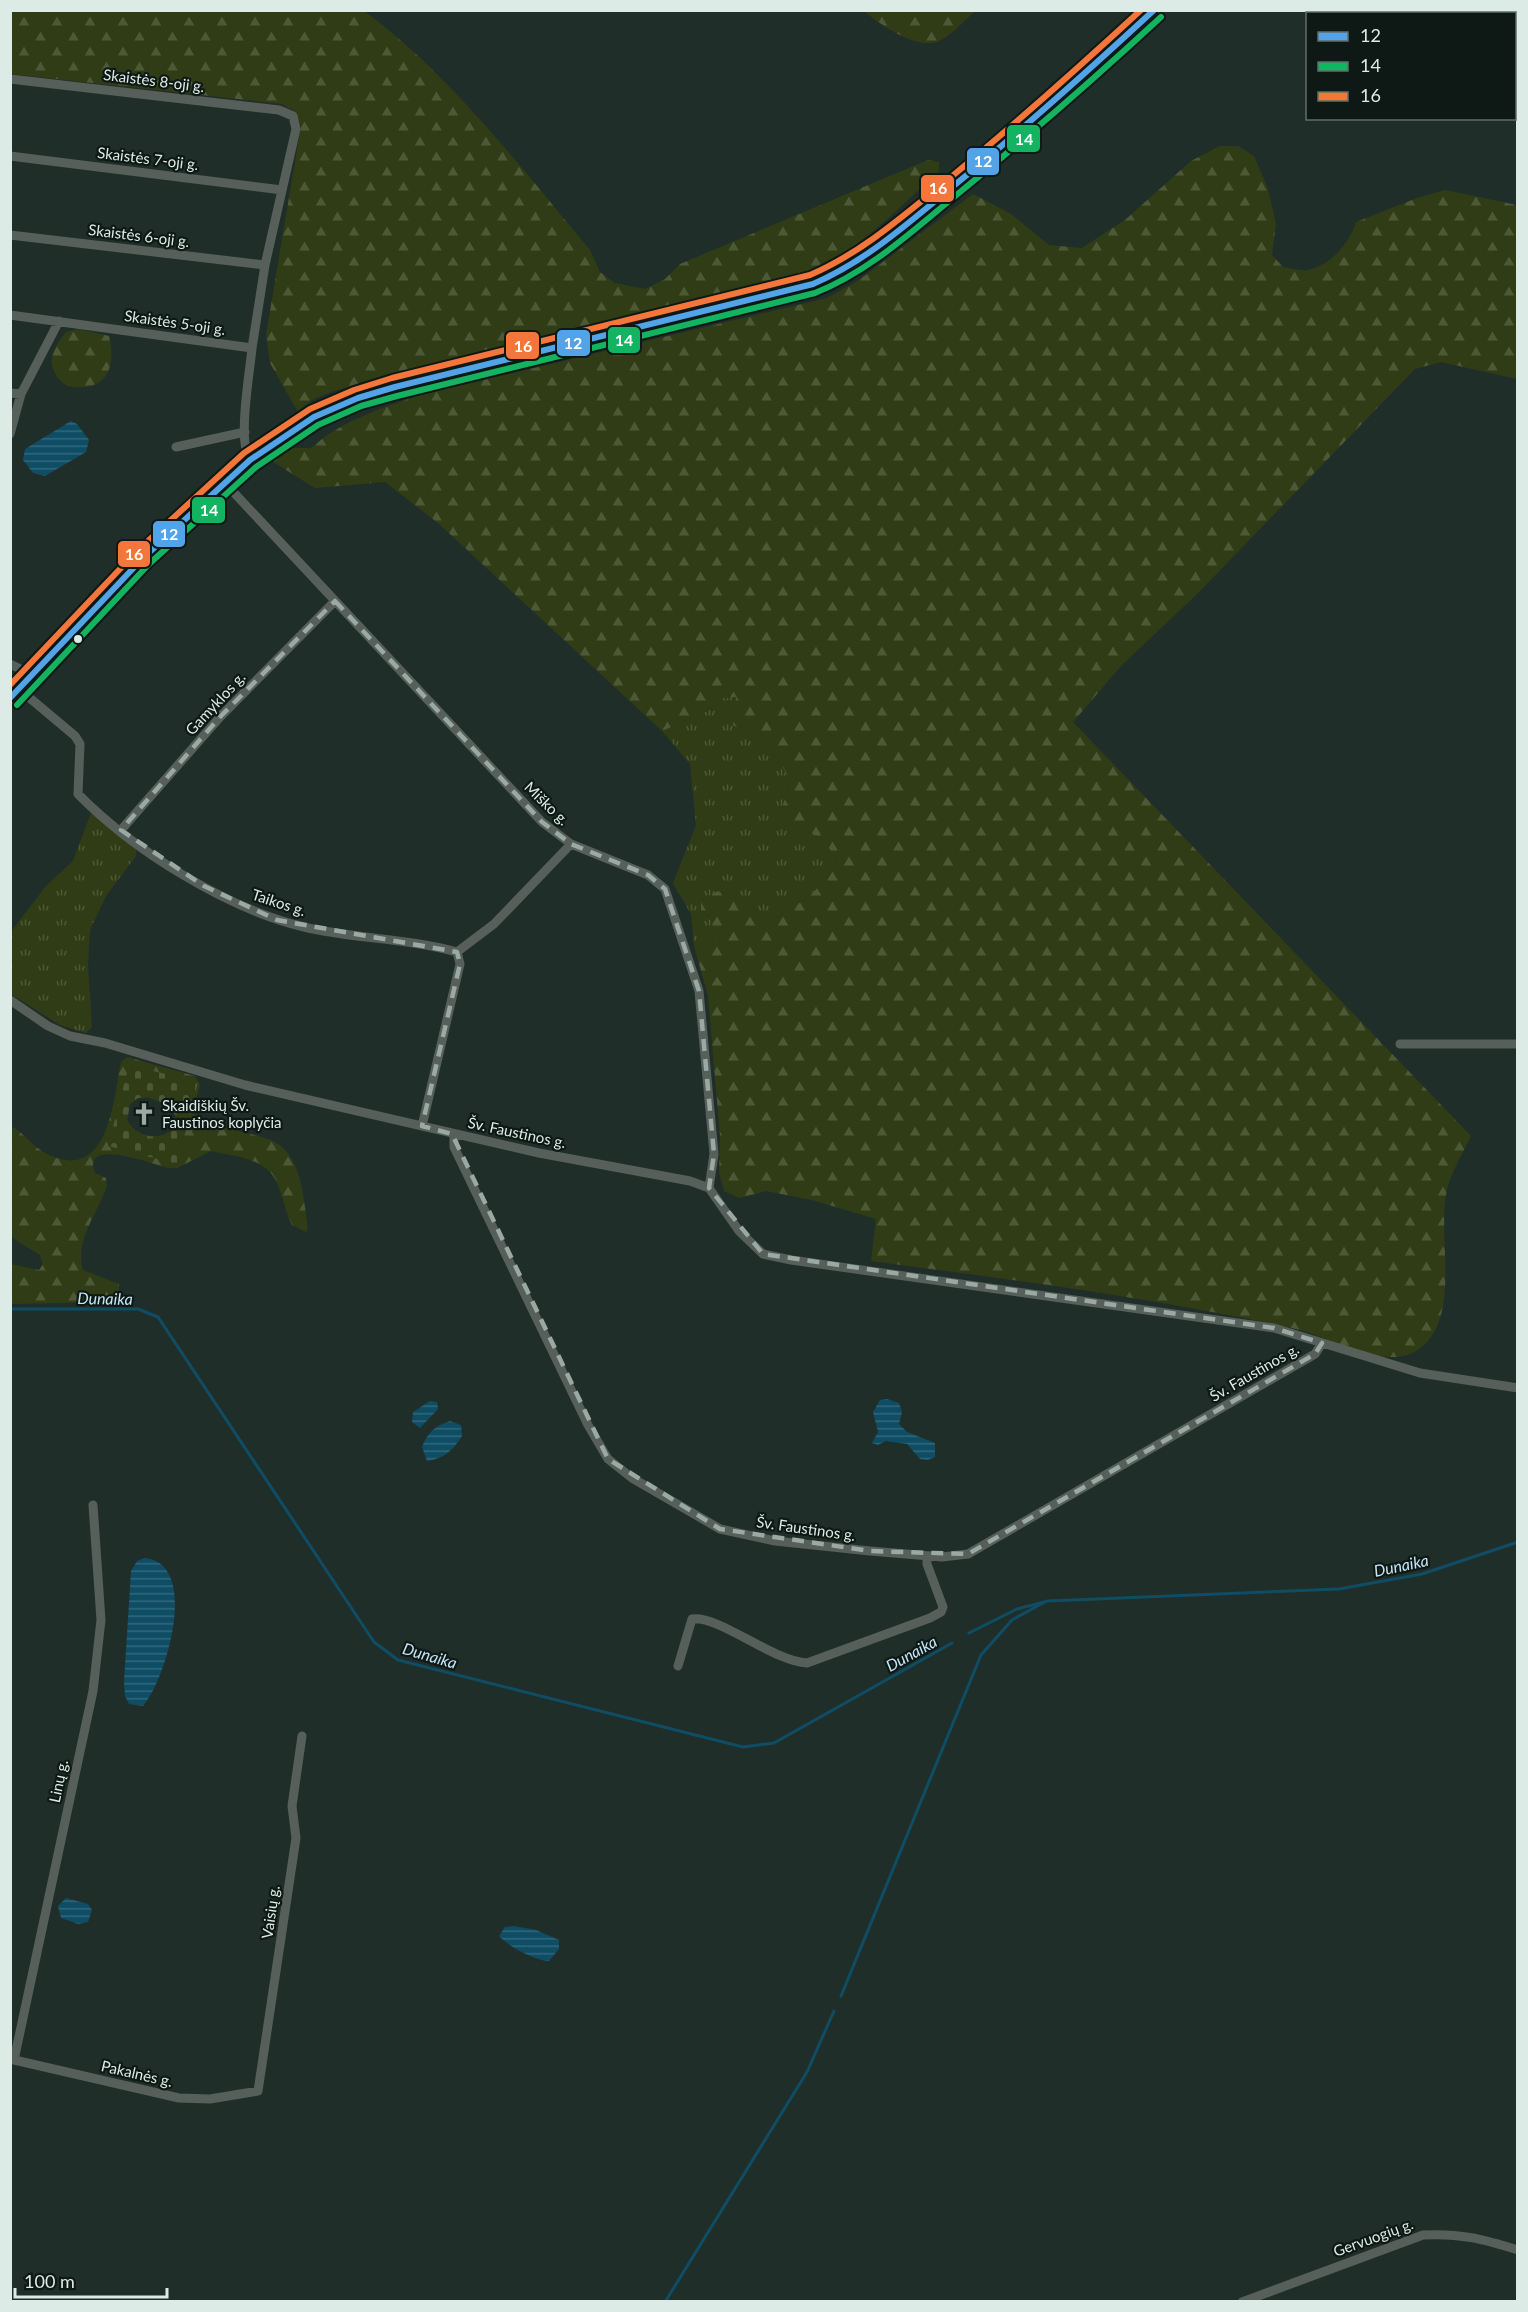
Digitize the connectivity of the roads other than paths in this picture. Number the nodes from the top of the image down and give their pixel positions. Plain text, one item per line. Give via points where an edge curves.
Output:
1 (1155, 10) edge
2 (10, 79) edge
3 (10, 156) edge
4 (282, 190) junction
5 (10, 235) edge
6 (265, 265) junction
7 (10, 315) edge
8 (59, 321) junction
9 (252, 348) junction
10 (10, 393) edge
11 (21, 394) junction
12 (245, 432) junction
13 (10, 434) edge
14 (176, 447) dead end
15 (250, 460) junction
16 (224, 483) junction
17 (335, 601) junction
18 (10, 663) edge
19 (33, 675) junction
20 (15, 694) edge
21 (121, 830) junction
22 (571, 844) junction
23 (457, 952) junction
24 (10, 1000) edge
25 (1400, 1044) dead end
26 (1518, 1044) edge
27 (422, 1126) junction
28 (454, 1134) junction
29 (709, 1188) junction
30 (1322, 1343) junction
31 (1518, 1388) edge
32 (93, 1505) dead end
33 (927, 1556) junction
34 (678, 1666) dead end
35 (302, 1736) dead end
36 (12, 2059) edge
37 (258, 2091) joint
38 (1518, 2250) edge
39 (1242, 2301) edge

1 - 15 main road via 1040,116 872,252 841,272 813,284 358,398 304,423
2 - 4 street, Skaistės 8-oji g. via 279,110 293,116 296,129
3 - 4 street, Skaistės 7-oji g.
4 - 6 street
5 - 6 street, Skaistės 6-oji g.
6 - 9 street
7 - 8 street, Skaistės 5-oji g.
8 - 9 street, Skaistės 5-oji g.
8 - 11 street
9 - 12 street
10 - 11 street
11 - 13 street
12 - 14 street
12 - 15 street via 246,455
15 - 16 main road
16 - 17 street, Miško g.
16 - 19 main road via 143,558
17 - 21 street, Gamyklos g. via 220,717
17 - 22 street, Miško g. via 542,822
18 - 19 street
19 - 20 main road
20 - 21 street, Taikos g. via 75,736 80,744 78,794
21 - 23 street, Taikos g. via 204,886 277,920
22 - 23 street via 494,924
22 - 29 street, Miško g. via 648,875 665,890 699,991 714,1154
23 - 27 street via 460,964
24 - 27 street, Šv. Faustinos g. via 70,1036 245,1085
25 - 26 street
27 - 28 street, Šv. Faustinos g.
28 - 29 street, Šv. Faustinos g.
28 - 33 street, Šv. Faustinos g. via 454,1147 608,1459 632,1478 720,1529 775,1541
29 - 30 street, Šv. Faustinos g. via 739,1231 763,1254 1274,1328
30 - 31 street, Šv. Faustinos g. via 1420,1373
30 - 33 street, Šv. Faustinos g. via 1315,1354 984,1547 955,1556
32 - 36 street, Linų g. via 102,1620 93,1691
33 - 34 street via 944,1607 930,1618 807,1664 794,1663 735,1633 699,1618 692,1619
35 - 37 street, Vaisių g. via 292,1806 296,1838
36 - 37 street, Pakalnės g. via 179,2098 210,2099
38 - 39 street, Gervuogių g. via 1452,2233 1423,2235

